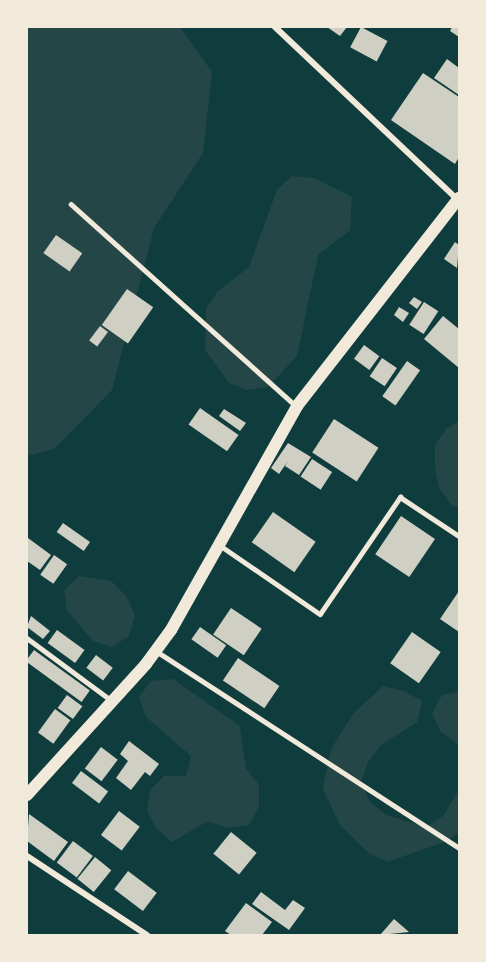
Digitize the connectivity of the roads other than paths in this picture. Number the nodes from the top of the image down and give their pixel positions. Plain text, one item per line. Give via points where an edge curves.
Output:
1 (275, 27) edge
2 (457, 202) edge
3 (71, 204) dead end
4 (297, 406) junction
5 (459, 536) edge
6 (218, 544) junction
7 (27, 638) edge
8 (156, 651) junction
9 (112, 701) junction
10 (27, 795) edge
11 (459, 848) edge
12 (27, 856) edge
13 (147, 935) edge

1 - 2 street
2 - 4 main road
3 - 4 lane
4 - 6 main road
5 - 6 lane via 400,497 320,614
6 - 8 main road
7 - 9 lane
8 - 9 main road
8 - 11 lane
9 - 10 main road
12 - 13 street

